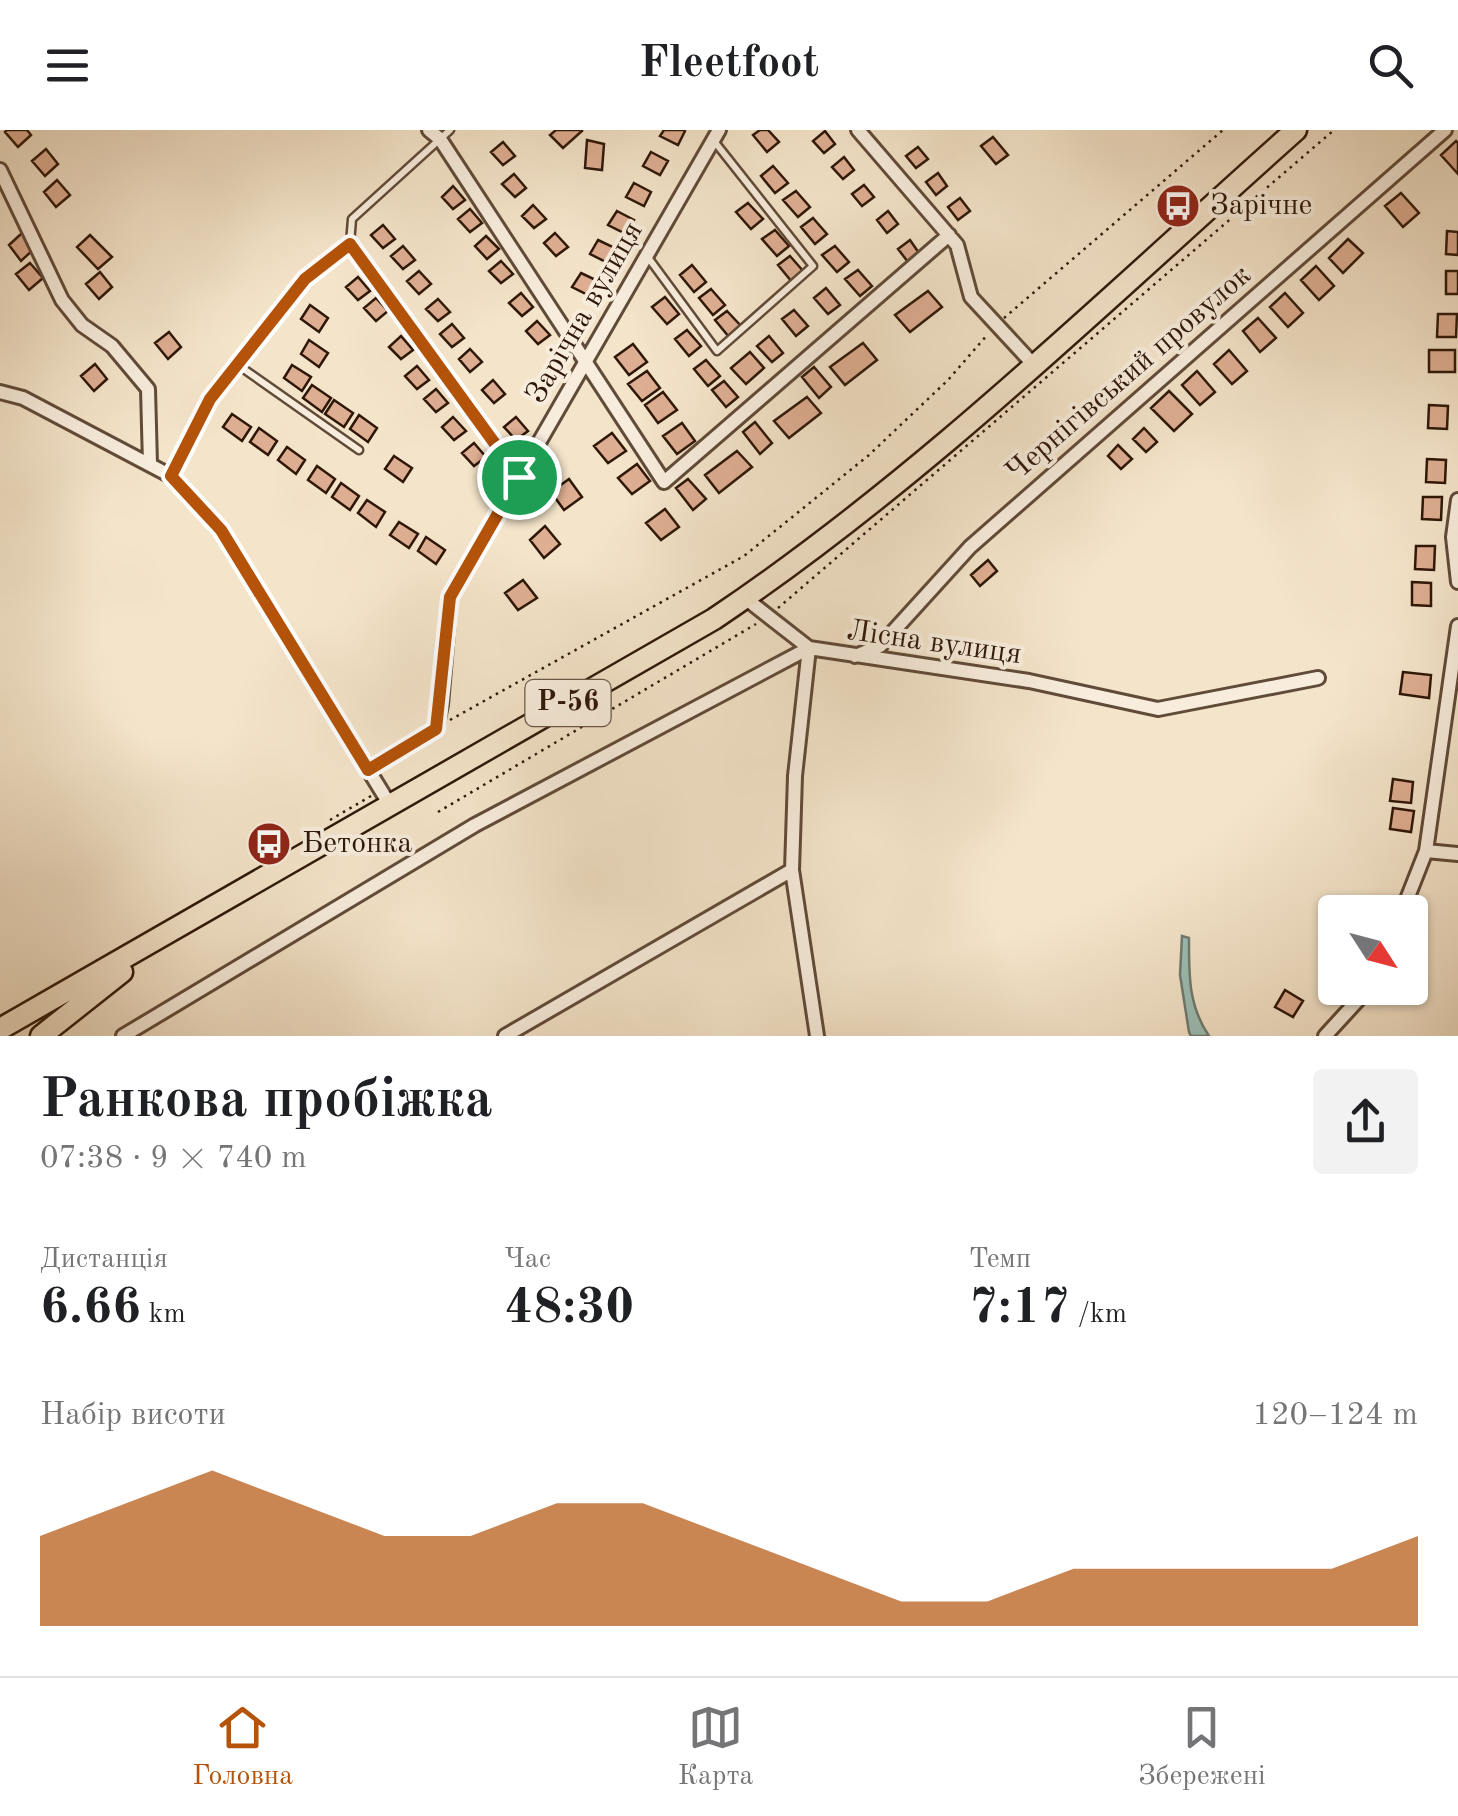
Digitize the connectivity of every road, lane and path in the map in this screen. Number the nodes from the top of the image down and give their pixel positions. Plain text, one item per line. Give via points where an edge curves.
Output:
1 (858, 130) edge
2 (1223, 130) edge
3 (1296, 130) edge
4 (1430, 130) edge
5 (1447, 130) edge
6 (439, 133) edge
7 (716, 135) edge
8 (0, 170) edge
9 (949, 235) junction
10 (350, 244) junction
11 (647, 256) junction
12 (996, 324) junction
13 (586, 360) junction
14 (1032, 364) junction
15 (238, 365) junction
16 (0, 392) edge
17 (359, 450) dead end
18 (150, 464) junction
19 (171, 476) junction
20 (519, 477) junction
21 (1458, 500) edge
22 (1458, 582) edge
23 (745, 598) junction
24 (1458, 626) edge
25 (808, 648) junction
26 (853, 657) junction
27 (1456, 666) edge
28 (1318, 678) dead end
29 (438, 728) dead end
30 (368, 770) junction
31 (390, 805) junction
32 (1426, 851) junction
33 (1458, 854) edge
34 (792, 870) junction
35 (1409, 895) edge
36 (175, 930) junction
37 (1353, 1005) edge
38 (0, 1029) edge
39 (41, 1036) edge
40 (123, 1036) edge
41 (504, 1036) edge
42 (817, 1036) edge
43 (1325, 1036) edge

1 - 9 street
2 - 12 path
3 - 14 main road, Р-56
4 - 5 street
5 - 26 street, Чернігівський провулок via 970,547 880,646
6 - 10 lane via 352,218
6 - 13 street
7 - 11 street, Зарічна вулиця
7 - 11 lane via 813,266 717,351
8 - 18 street via 62,300 148,389
9 - 12 street via 971,297
9 - 13 street via 664,482
10 - 15 lane via 305,279
10 - 20 street
11 - 13 street, Зарічна вулиця
12 - 14 street
12 - 29 path via 869,454 744,556
13 - 20 street, Зарічна вулиця
14 - 23 main road, Р-56 via 841,528
15 - 17 lane
15 - 19 lane via 210,399
16 - 18 street
18 - 19 street
19 - 30 street via 221,530
20 - 30 street, Зарічна вулиця via 450,597 436,729
21 - 22 street
23 - 25 street
23 - 31 main road, Р-56
24 - 27 street
25 - 26 street, Лісна вулиця
25 - 34 street, Лісна вулиця
25 - 40 street via 476,825
26 - 28 street, Лісна вулиця via 1028,681 1158,709
27 - 32 street
30 - 31 street
31 - 36 main road, Р-56
32 - 33 street
32 - 35 street
34 - 41 street
34 - 42 street, Лісна вулиця
36 - 38 main road, Р-56
36 - 39 main road, Р-56
37 - 43 street

